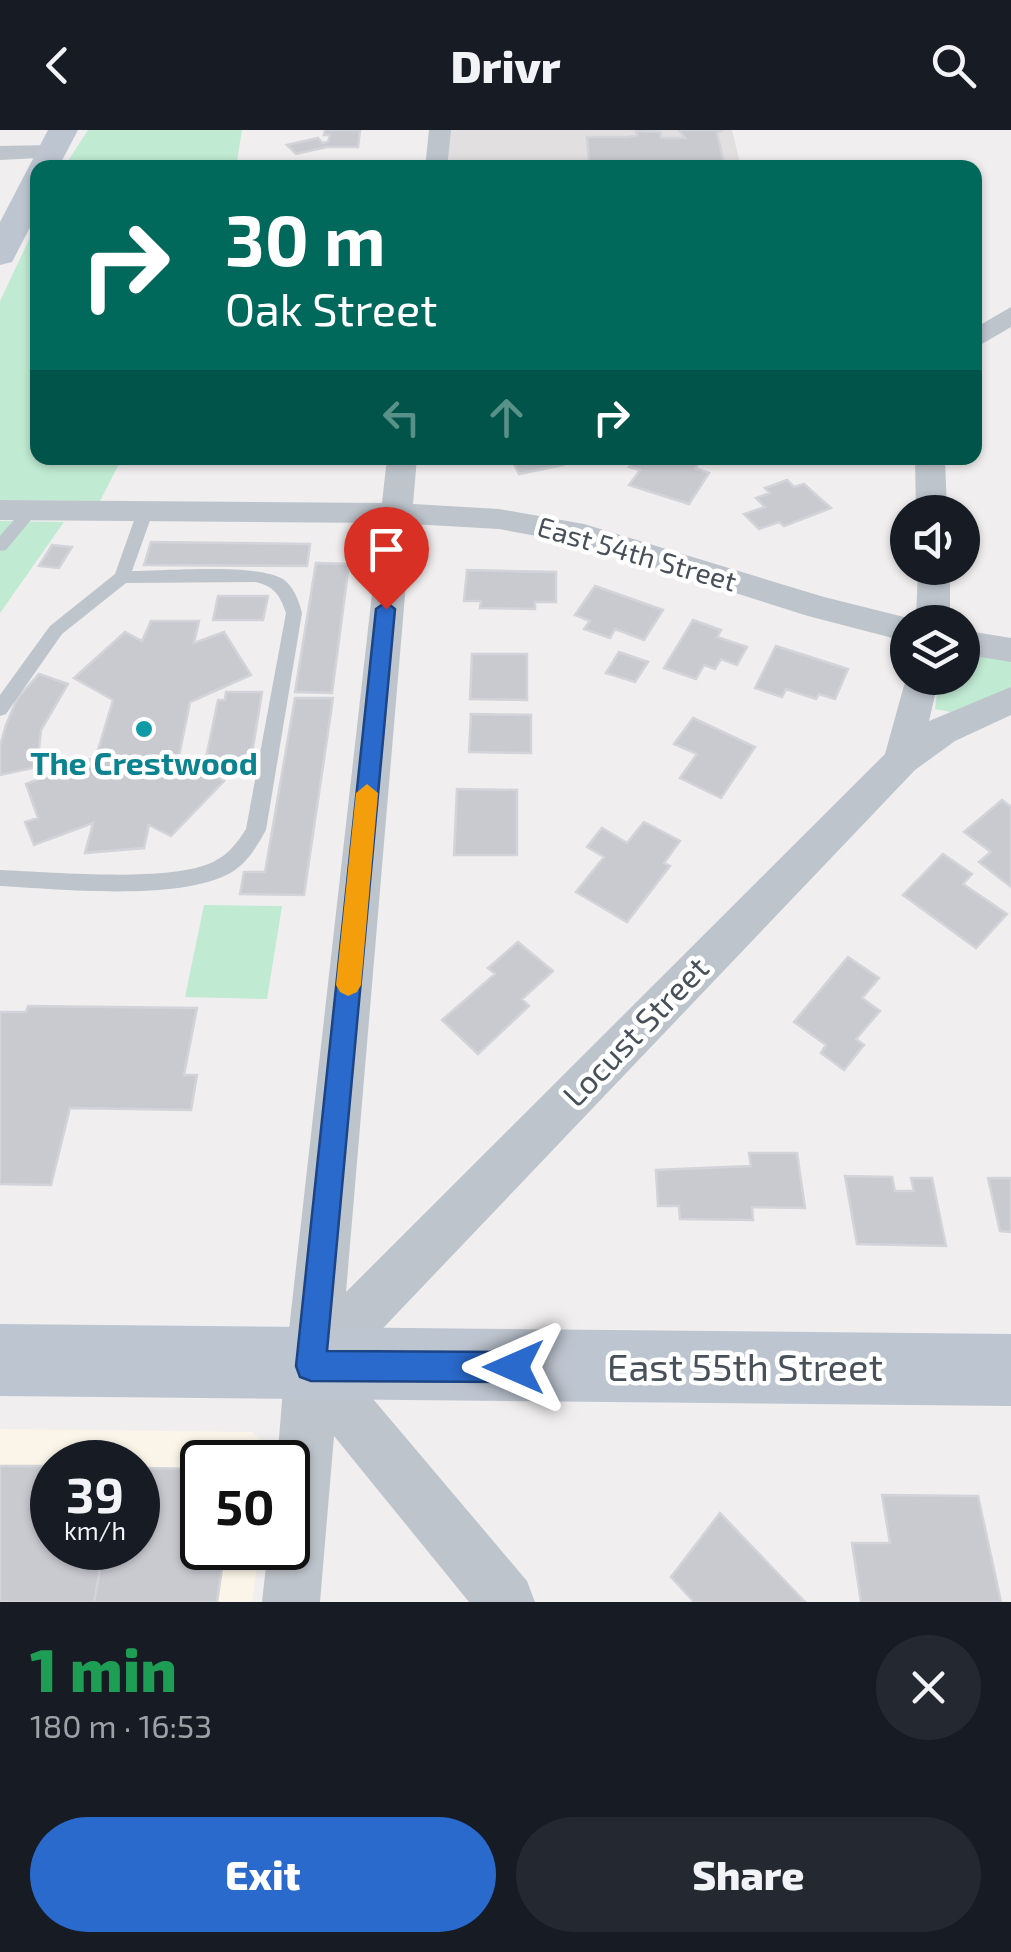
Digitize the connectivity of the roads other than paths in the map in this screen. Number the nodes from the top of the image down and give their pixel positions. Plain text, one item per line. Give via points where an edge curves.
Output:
1 (440, 130) edge
2 (0, 152) edge
3 (48, 157) edge
4 (437, 160) edge
5 (30, 194) edge
6 (0, 255) edge
7 (1011, 315) edge
8 (982, 335) edge
9 (401, 465) edge
10 (930, 465) edge
11 (931, 495) edge
12 (15, 510) edge
13 (145, 512) junction
14 (395, 513) junction
15 (0, 546) edge
16 (122, 577) junction
17 (890, 626) edge
18 (980, 645) edge
19 (1011, 650) edge
20 (917, 695) edge
21 (1011, 700) edge
22 (0, 709) edge
23 (902, 760) junction
24 (0, 878) edge
25 (0, 1360) edge
26 (311, 1366) junction
27 (1011, 1370) edge
28 (291, 1602) edge
29 (506, 1602) edge

1 - 4 street
2 - 3 street
5 - 6 main road
7 - 8 street
9 - 14 street
10 - 11 street
12 - 13 street, East 54th Street
12 - 15 lane
13 - 14 street, East 54th Street
13 - 16 lane
14 - 17 street, East 54th Street via 499,519 584,534
14 - 26 street
16 - 22 lane via 56,630
16 - 24 lane via 255,576 287,588 294,613 256,830 244,852 218,870 180,878
18 - 19 street
20 - 23 street
21 - 23 street via 942,731
23 - 26 street, Locust Street
25 - 26 main road, East 55th Street
26 - 27 main road, East 55th Street
26 - 28 street
26 - 29 street

